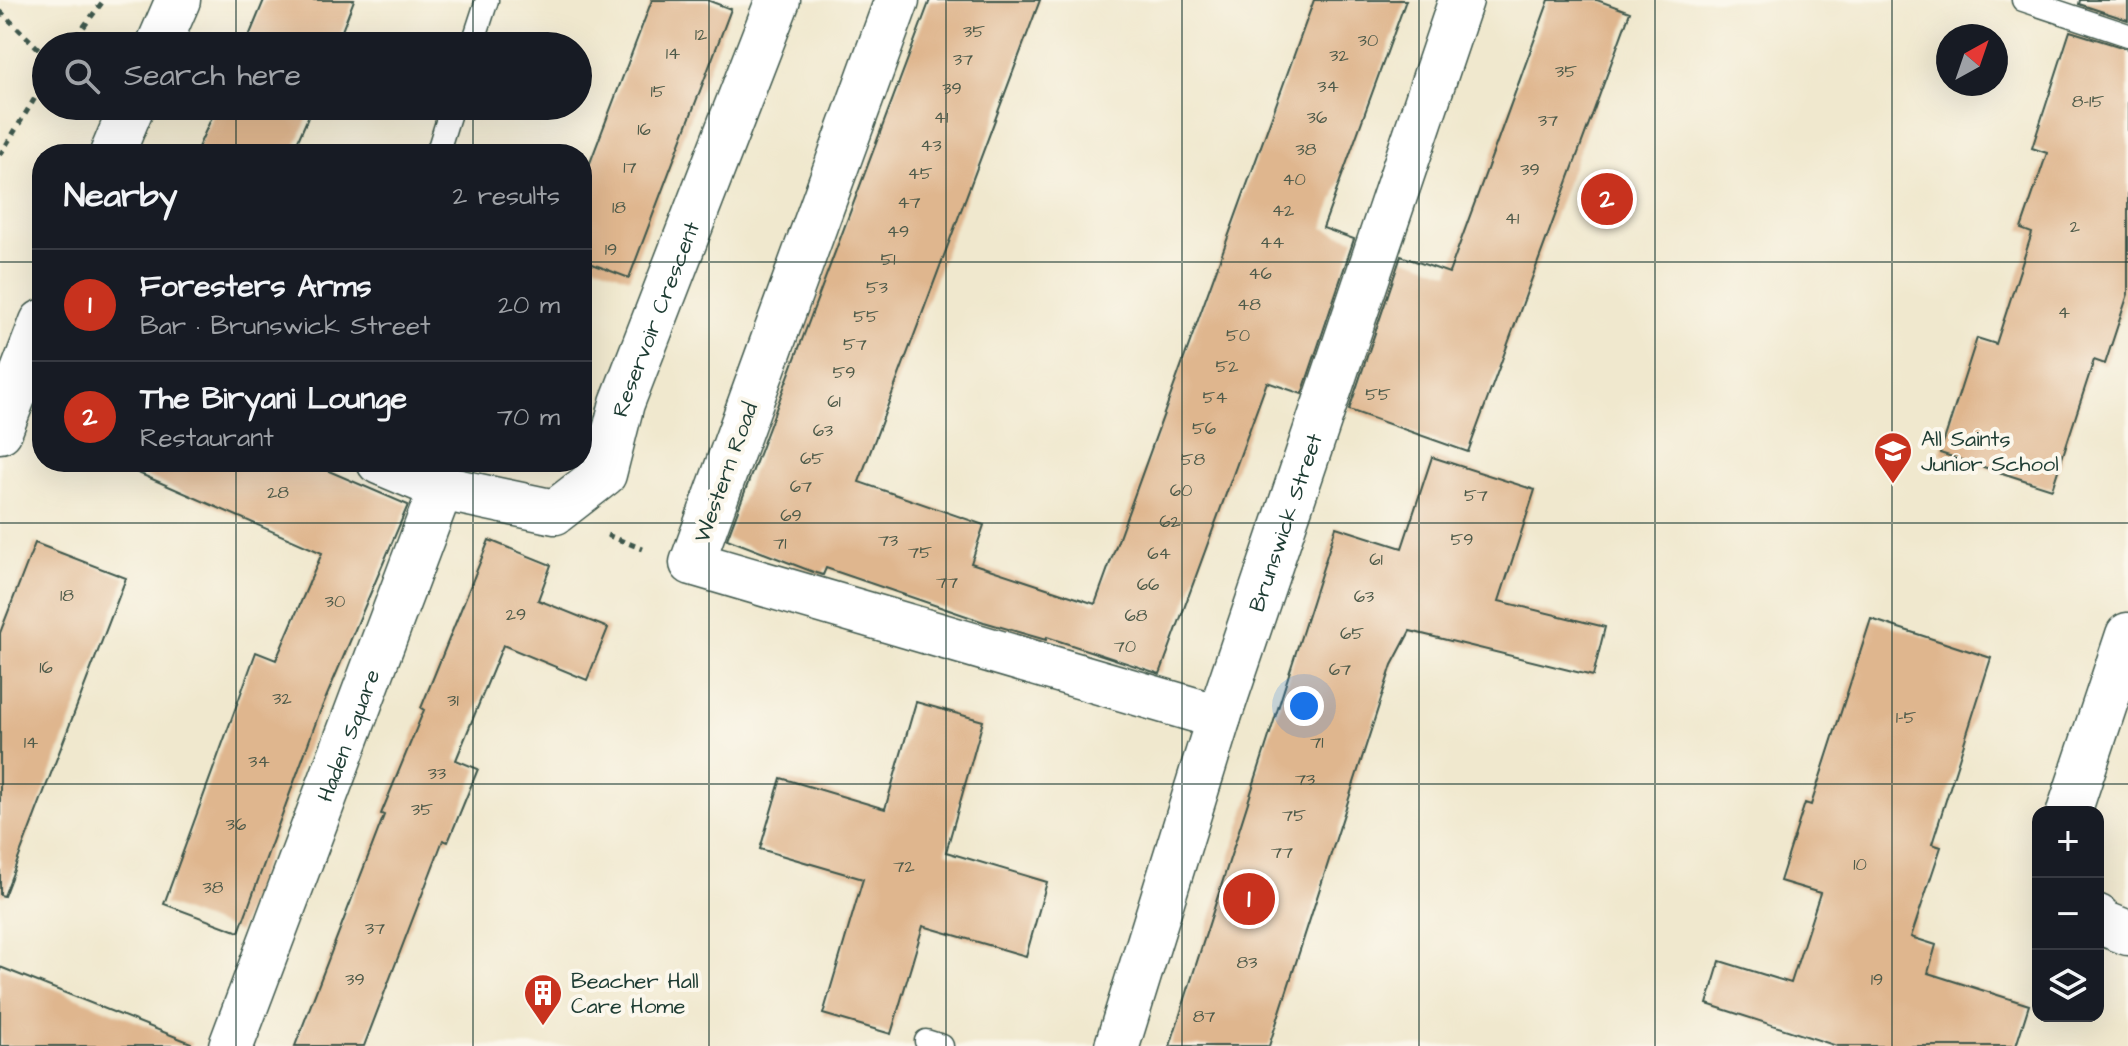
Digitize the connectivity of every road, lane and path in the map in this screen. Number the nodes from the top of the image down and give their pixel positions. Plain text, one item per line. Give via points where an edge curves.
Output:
1 (104, 0) edge
2 (178, 0) edge
3 (487, 0) edge
4 (778, 0) edge
5 (897, 0) edge
6 (1461, 0) edge
7 (2023, 0) edge
8 (0, 11) edge
9 (80, 32) edge
10 (164, 32) edge
11 (477, 32) edge
12 (2128, 35) edge
13 (32, 42) edge
14 (32, 103) edge
15 (126, 120) edge
16 (448, 120) edge
17 (116, 144) edge
18 (440, 144) edge
19 (0, 155) edge
20 (32, 344) edge
21 (0, 431) edge
22 (403, 472) edge
23 (441, 488) junction
24 (555, 512) junction
25 (692, 563) junction
26 (2128, 635) edge
27 (1219, 717) junction
28 (2071, 806) edge
29 (2104, 920) edge
30 (2128, 933) edge
31 (231, 1046) edge
32 (1117, 1046) edge

1 - 9 path
2 - 10 street
3 - 11 lane
4 - 24 street, Reservoir Crescent via 622,403 604,474
5 - 25 street, Western Road
6 - 27 street, Brunswick Street
7 - 12 lane
8 - 13 path
14 - 19 path
15 - 17 street
16 - 18 lane
20 - 21 street
22 - 23 street
23 - 24 street
23 - 31 street, Haden Square
24 - 25 path via 636,547
25 - 27 street, Western Road
26 - 28 street
27 - 32 street, Brunswick Street
29 - 30 street

